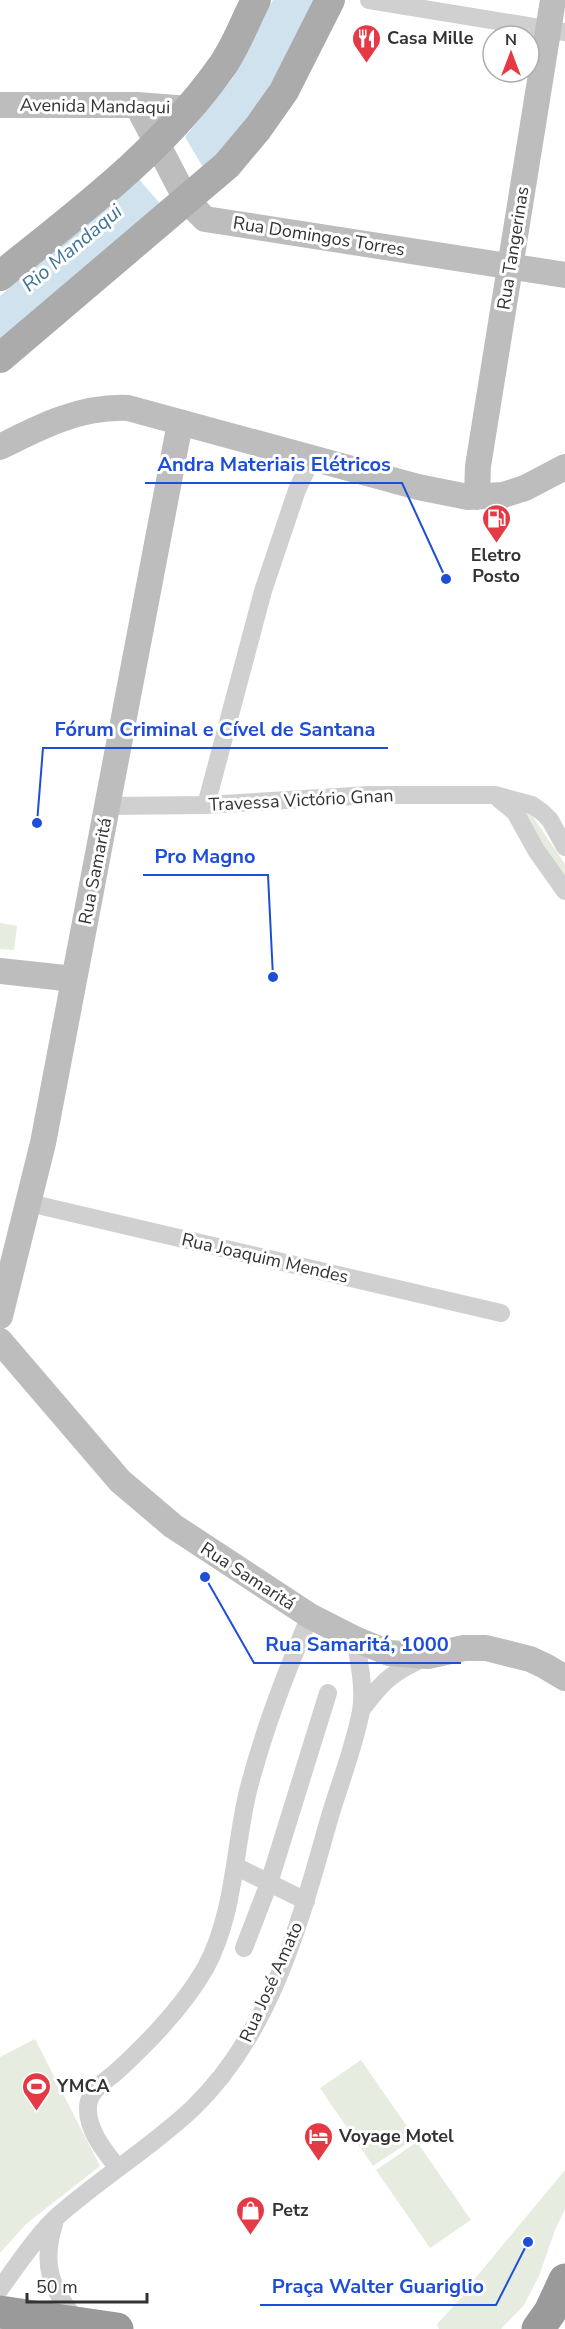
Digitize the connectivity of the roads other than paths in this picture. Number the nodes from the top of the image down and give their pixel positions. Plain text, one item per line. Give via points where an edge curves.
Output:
1 (256, 0) edge
2 (330, 0) edge
3 (369, 0) edge
4 (553, 0) edge
5 (557, 30) edge
6 (0, 105) edge
7 (137, 105) junction
8 (189, 109) junction
9 (156, 144) junction
10 (187, 201) junction
11 (510, 266) junction
12 (565, 275) edge
13 (0, 276) edge
14 (0, 358) edge
15 (180, 423) junction
16 (0, 447) edge
17 (312, 458) junction
18 (565, 467) edge
19 (477, 497) junction
20 (495, 795) junction
21 (206, 805) junction
22 (107, 806) junction
23 (565, 847) edge
24 (565, 891) edge
25 (0, 971) edge
26 (74, 979) junction
27 (29, 1203) junction
28 (3, 1291) edge
29 (501, 1313) dead end
30 (0, 1316) edge
31 (0, 1341) edge
32 (310, 1616) junction
33 (355, 1639) junction
34 (428, 1656) junction
35 (565, 1678) edge
36 (328, 1693) dead end
37 (362, 1710) junction
38 (235, 1866) junction
39 (269, 1883) junction
40 (306, 1901) junction
41 (244, 1948) dead end
42 (117, 2167) junction
43 (56, 2217) junction
44 (565, 2280) edge
45 (0, 2289) edge
46 (0, 2312) edge
47 (79, 2323) junction
48 (117, 2329) edge
49 (538, 2329) edge

1 - 8 main road via 222,67
2 - 10 main road via 278,100 227,165
3 - 5 street
4 - 5 street, Rua Tangerinas
5 - 11 street, Rua Tangerinas
6 - 7 street, Avenida Mandaqui
7 - 8 street, Avenida Mandaqui
7 - 9 street, Rua Domingos Torres
8 - 9 main road
9 - 10 street, Rua Domingos Torres
9 - 13 main road
10 - 11 street, Rua Domingos Torres via 205,219
10 - 14 main road
11 - 12 street, Rua Domingos Torres
11 - 19 street, Rua Tangerinas via 478,466
15 - 16 street via 128,408 106,407 43,425
15 - 17 street
15 - 22 street, Rua Samaritá
17 - 19 street via 418,487
17 - 21 street via 297,490 263,591
18 - 19 street via 525,488
20 - 21 street, Travessa Victório Gnan via 369,795
20 - 23 street, Travessa Victório Gnan via 532,805 542,812
20 - 24 street via 515,812
21 - 22 street, Travessa Victório Gnan
22 - 26 street, Rua Samaritá
25 - 26 street
26 - 27 street, Rua Samaritá
27 - 28 street, Rua Samaritá
27 - 29 street, Rua Joaquim Mendes
28 - 30 street, Rua Samaritá
31 - 32 street, Rua Samaritá via 120,1481 173,1526
32 - 33 street, Rua Samaritá
32 - 38 street via 264,1734
33 - 34 street, Rua Samaritá via 389,1653
33 - 37 street, Rua José Amato
34 - 35 street, Rua Samaritá via 464,1648 486,1648 530,1659
34 - 37 street, Rua José Amato via 394,1672
36 - 39 street
37 - 40 street, Rua José Amato
38 - 39 street
38 - 42 street via 216,1948 196,1984 131,2059 92,2093 87,2106 89,2123
39 - 40 street
39 - 41 street
40 - 42 street, Rua José Amato via 248,2040 194,2107
42 - 43 street, Rua José Amato
43 - 45 street, Rua José Amato
43 - 47 street via 48,2248 52,2283 61,2302
44 - 49 highway
46 - 47 highway
47 - 48 highway

